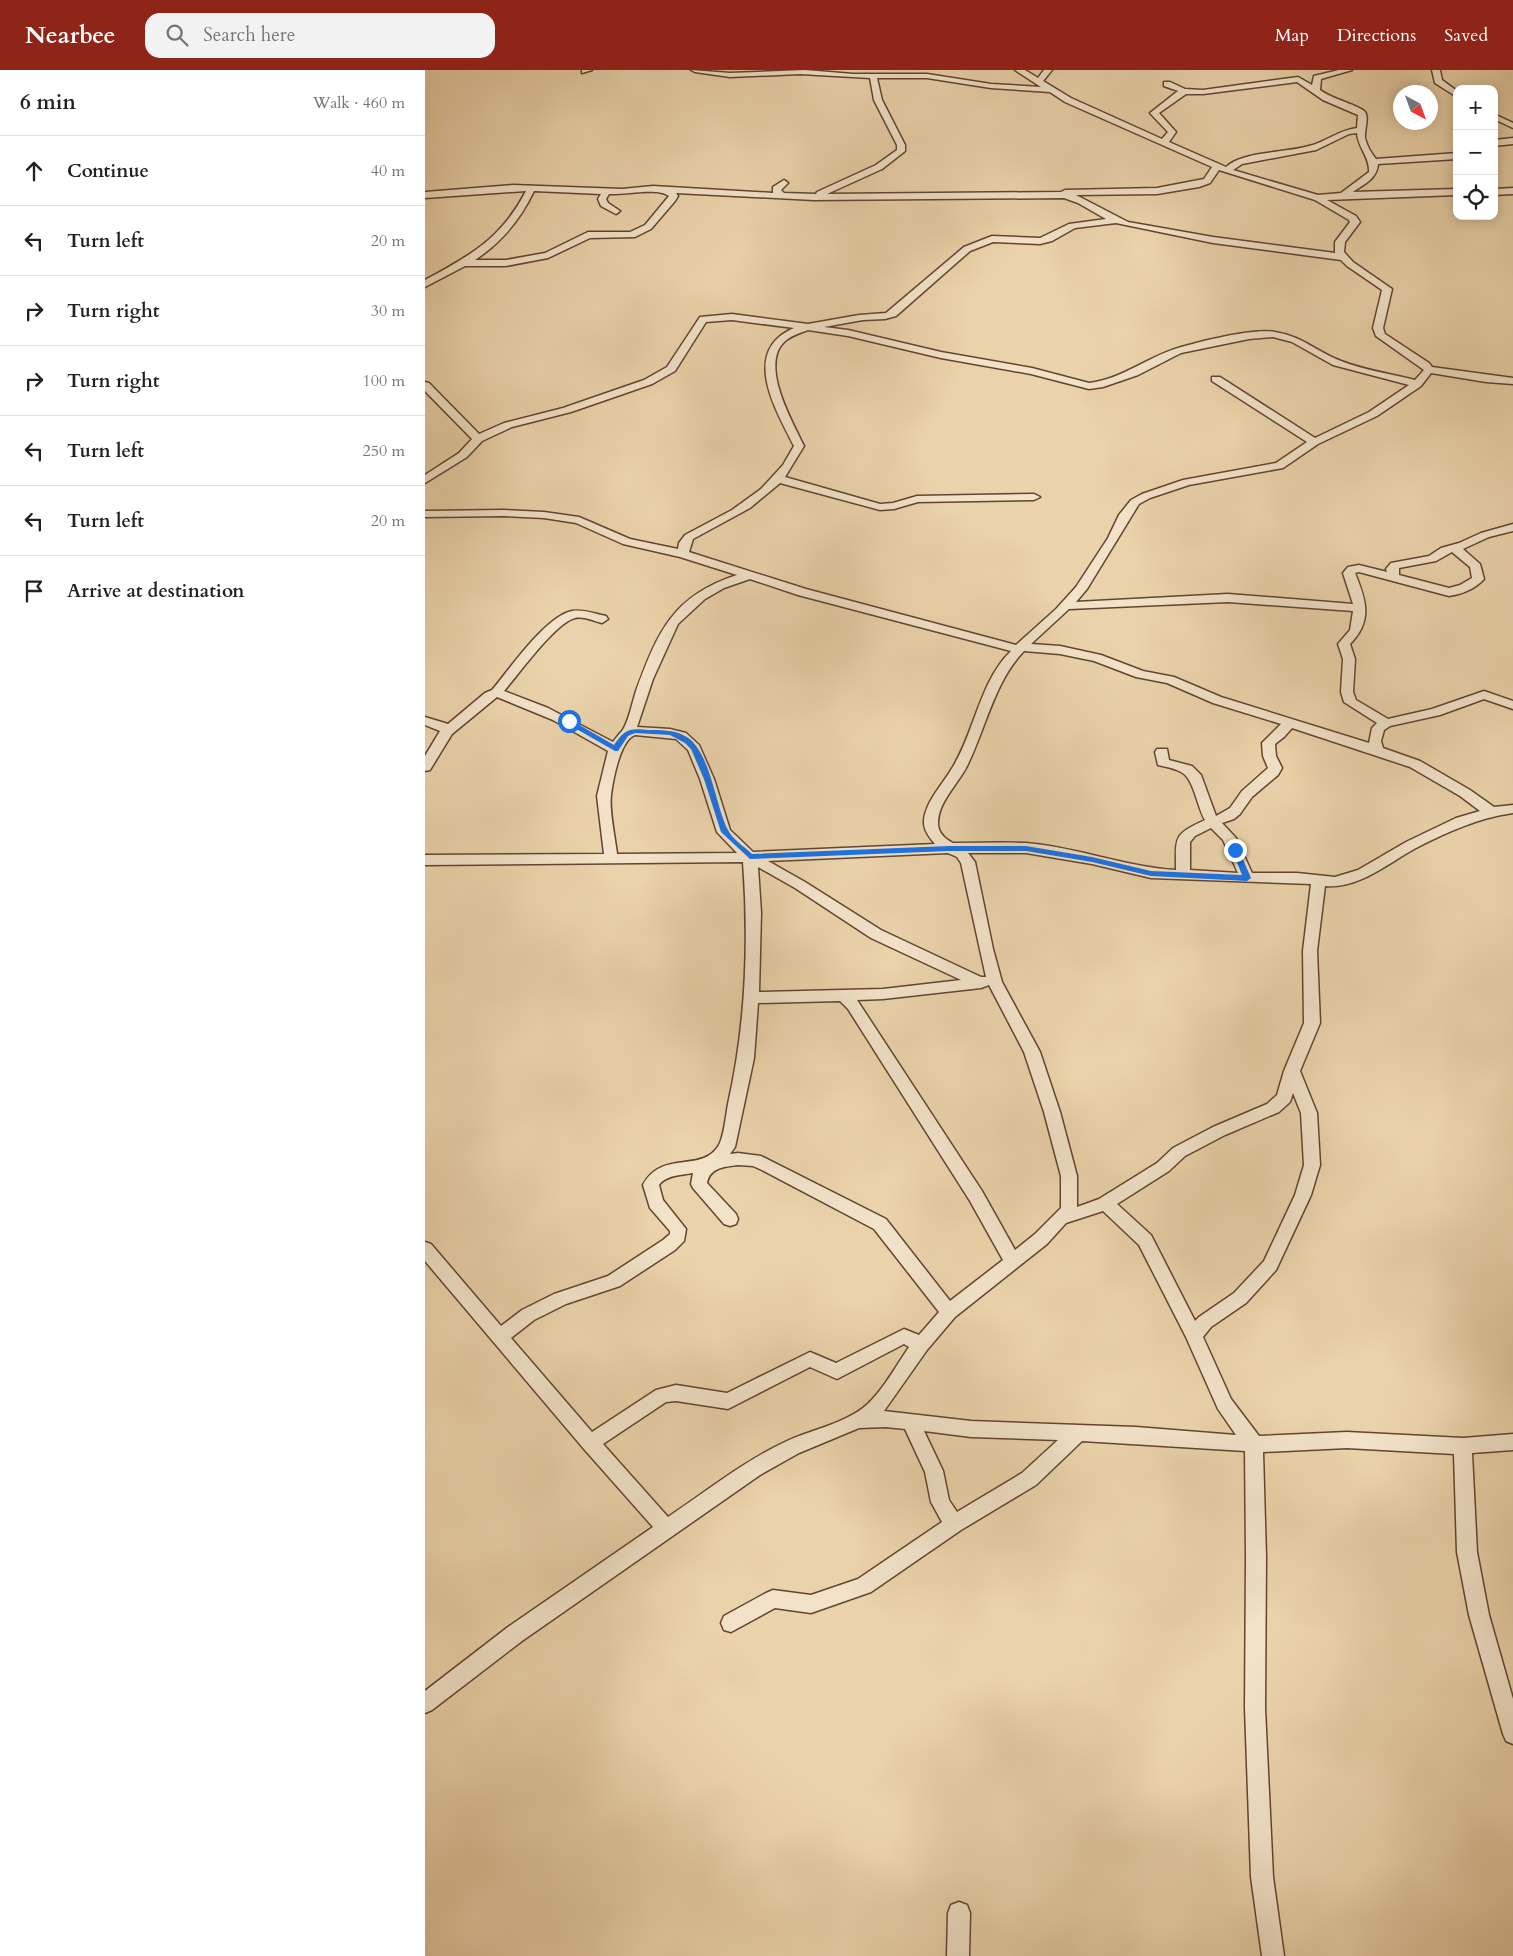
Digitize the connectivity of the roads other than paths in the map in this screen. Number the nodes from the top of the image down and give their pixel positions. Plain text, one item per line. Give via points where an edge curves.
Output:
1 (695, 70) edge
2 (1019, 70) edge
3 (1048, 70) edge
4 (1349, 70) edge
5 (1435, 70) edge
6 (799, 71) edge
7 (873, 76) junction
8 (1038, 83) junction
9 (1167, 84) dead end
10 (1050, 90) junction
11 (1184, 91) junction
12 (1316, 92) junction
13 (1453, 92) edge
14 (1498, 118) edge
15 (1513, 126) edge
16 (1359, 130) junction
17 (1513, 141) edge
18 (1164, 142) junction
19 (1498, 143) edge
20 (1453, 156) edge
21 (1374, 162) junction
22 (1223, 169) junction
23 (784, 183) dead end
24 (531, 190) junction
25 (667, 190) junction
26 (607, 191) junction
27 (1513, 191) edge
28 (1453, 192) edge
29 (1498, 192) edge
30 (425, 195) edge
31 (1065, 195) junction
32 (1343, 195) junction
33 (782, 196) junction
34 (814, 197) junction
35 (1318, 198) junction
36 (616, 211) dead end
37 (1116, 221) junction
38 (1342, 256) junction
39 (465, 263) junction
40 (425, 284) edge
41 (813, 327) junction
42 (1429, 370) junction
43 (1216, 379) dead end
44 (1513, 381) edge
45 (1417, 384) junction
46 (425, 385) edge
47 (478, 439) junction
48 (1314, 442) junction
49 (778, 479) junction
50 (425, 480) edge
51 (1034, 497) dead end
52 (425, 514) edge
53 (1513, 527) edge
54 (1453, 547) junction
55 (683, 554) junction
56 (751, 575) junction
57 (1393, 576) junction
58 (1066, 606) junction
59 (1358, 608) junction
60 (603, 619) dead end
61 (1020, 648) junction
62 (496, 693) junction
63 (1513, 705) edge
64 (425, 721) edge
65 (1386, 723) junction
66 (1288, 724) junction
67 (447, 732) junction
68 (629, 732) junction
69 (615, 749) junction
70 (1377, 750) junction
71 (1162, 752) dead end
72 (425, 766) edge
73 (1513, 809) edge
74 (1491, 812) junction
75 (1214, 823) junction
76 (949, 848) junction
77 (750, 857) junction
78 (611, 858) junction
79 (425, 860) edge
80 (1183, 875) junction
81 (1247, 878) junction
82 (1319, 880) junction
83 (988, 982) junction
84 (844, 996) junction
85 (751, 998) junction
86 (1292, 1071) junction
87 (710, 1164) junction
88 (1105, 1204) junction
89 (1063, 1218) junction
90 (730, 1219) dead end
91 (425, 1249) edge
92 (1013, 1262) junction
93 (949, 1312) junction
94 (500, 1336) junction
95 (1193, 1336) junction
96 (921, 1345) junction
97 (857, 1420) junction
98 (912, 1422) junction
99 (1077, 1434) junction
100 (1513, 1442) edge
101 (590, 1443) junction
102 (1253, 1444) junction
103 (1463, 1446) junction
104 (954, 1524) junction
105 (666, 1528) junction
106 (731, 1623) dead end
107 (425, 1703) edge
108 (1513, 1734) edge
109 (959, 1914) dead end
110 (958, 1956) edge
111 (1273, 1956) edge

1 - 6 street via 731,75
2 - 8 street
3 - 8 street
4 - 12 street via 1317,78
5 - 13 street via 1438,81
6 - 7 street
7 - 10 street via 927,76 991,86
7 - 34 street via 878,100 901,151 879,166
8 - 10 street
9 - 11 street
10 - 18 street
11 - 12 street via 1208,91 1293,78
11 - 18 street via 1154,113 1172,132
12 - 16 street via 1361,113
14 - 15 street
16 - 21 street via 1361,144
16 - 22 street via 1347,131 1327,144 1310,149 1239,162
17 - 19 street
18 - 22 street
20 - 21 street
21 - 32 street via 1370,176
22 - 31 street via 1199,184 1144,192 1069,192
22 - 35 street
23 - 33 street via 776,189
24 - 26 street
24 - 30 street via 470,190
24 - 39 street via 501,235
25 - 26 street
25 - 33 street
25 - 39 street via 674,196 672,199 648,227 633,235 588,235 547,255 506,263
26 - 36 street via 602,199 604,204
27 - 29 street
28 - 32 street
31 - 34 street
31 - 37 street
32 - 35 street
33 - 34 street
35 - 38 street via 1354,220 1340,242 1338,248
37 - 38 street via 1213,240
37 - 41 street via 1072,226 1040,241 1001,239 975,245 893,314
38 - 42 street via 1387,289 1379,328 1381,336
39 - 40 street
41 - 45 street via 1032,371 1089,386 1134,373 1177,351 1273,334 1297,340 1337,363
41 - 47 street via 732,317 703,319 671,369 648,382 567,410 520,420
41 - 49 street via 782,338 771,358 775,393 799,446 794,459
42 - 44 street
42 - 45 street
43 - 48 street
45 - 48 street via 1373,414
46 - 47 street
47 - 50 street via 463,456
48 - 58 street via 1279,466 1187,482 1135,502 1081,589
49 - 51 street via 880,507 917,499
49 - 55 street via 759,497 689,537
52 - 55 street via 503,513 579,520 627,542
53 - 54 street
54 - 57 street via 1432,560 1395,565
54 - 57 street via 1477,566 1478,578 1468,587 1449,592
55 - 56 street
56 - 61 street via 802,592
56 - 68 street via 718,586 699,598 670,626 645,681
57 - 59 street via 1352,569 1349,573 1356,590
58 - 59 street via 1228,598
58 - 61 street
59 - 65 street via 1357,628 1344,644 1349,659 1347,692 1350,702
60 - 62 street via 582,615 563,618
61 - 66 street via 1060,650 1097,658 1141,674 1170,680
61 - 76 street via 997,679 960,766 932,814 934,834
62 - 67 street
62 - 69 street via 527,702
63 - 65 street via 1484,694 1435,712
64 - 67 street via 444,727
65 - 70 street via 1378,728
66 - 70 street
66 - 75 street via 1286,730 1269,741 1267,751 1275,768 1273,772 1247,794 1235,811
67 - 72 street
68 - 69 street
68 - 77 street via 670,733 688,741 707,779 725,832
69 - 78 street via 604,796
70 - 74 street via 1415,764
71 - 75 street via 1163,762 1187,769 1196,778 1206,810
73 - 74 street
74 - 82 street via 1445,828 1363,873 1336,882
75 - 80 street via 1190,833 1183,841
75 - 81 street via 1229,838
76 - 77 street
76 - 80 street via 1026,848 1151,873
76 - 83 street via 968,862 986,949
77 - 78 street
77 - 83 street via 876,934
77 - 85 street via 754,913
78 - 79 street
80 - 81 street
81 - 82 street
82 - 86 street via 1310,951 1312,1023
83 - 84 street
83 - 89 street via 1031,1052 1052,1112 1069,1176 1069,1210
84 - 85 street
84 - 92 street via 853,1005 976,1196
85 - 87 street via 746,1058 727,1147
86 - 88 street via 1284,1098 1273,1108 1219,1130 1179,1152 1163,1167
86 - 95 street via 1309,1113 1311,1165 1303,1195 1270,1265 1241,1298 1205,1322
87 - 90 street via 701,1174 699,1184
87 - 93 street via 738,1159 755,1160 880,1224
87 - 94 street via 668,1171 656,1177 651,1185 655,1203 678,1229 678,1236 669,1245 614,1281 559,1299 528,1315
88 - 89 street
88 - 95 street via 1145,1240
89 - 92 street
91 - 94 street
92 - 93 street
93 - 96 street
94 - 101 street
95 - 102 street via 1223,1404
96 - 97 street via 880,1402
96 - 101 street via 904,1336 837,1371 810,1359 728,1401 676,1393 662,1395
97 - 98 street
97 - 105 street via 771,1458
98 - 99 street via 971,1429
98 - 104 street via 934,1471 940,1502
99 - 102 street
99 - 104 street via 1029,1478
100 - 103 street
101 - 105 street
102 - 103 street via 1347,1440
102 - 111 street via 1255,1718 1262,1877
103 - 108 street via 1467,1552 1479,1615
104 - 106 street via 864,1586 811,1604 773,1599
105 - 107 street via 515,1634
109 - 110 street

